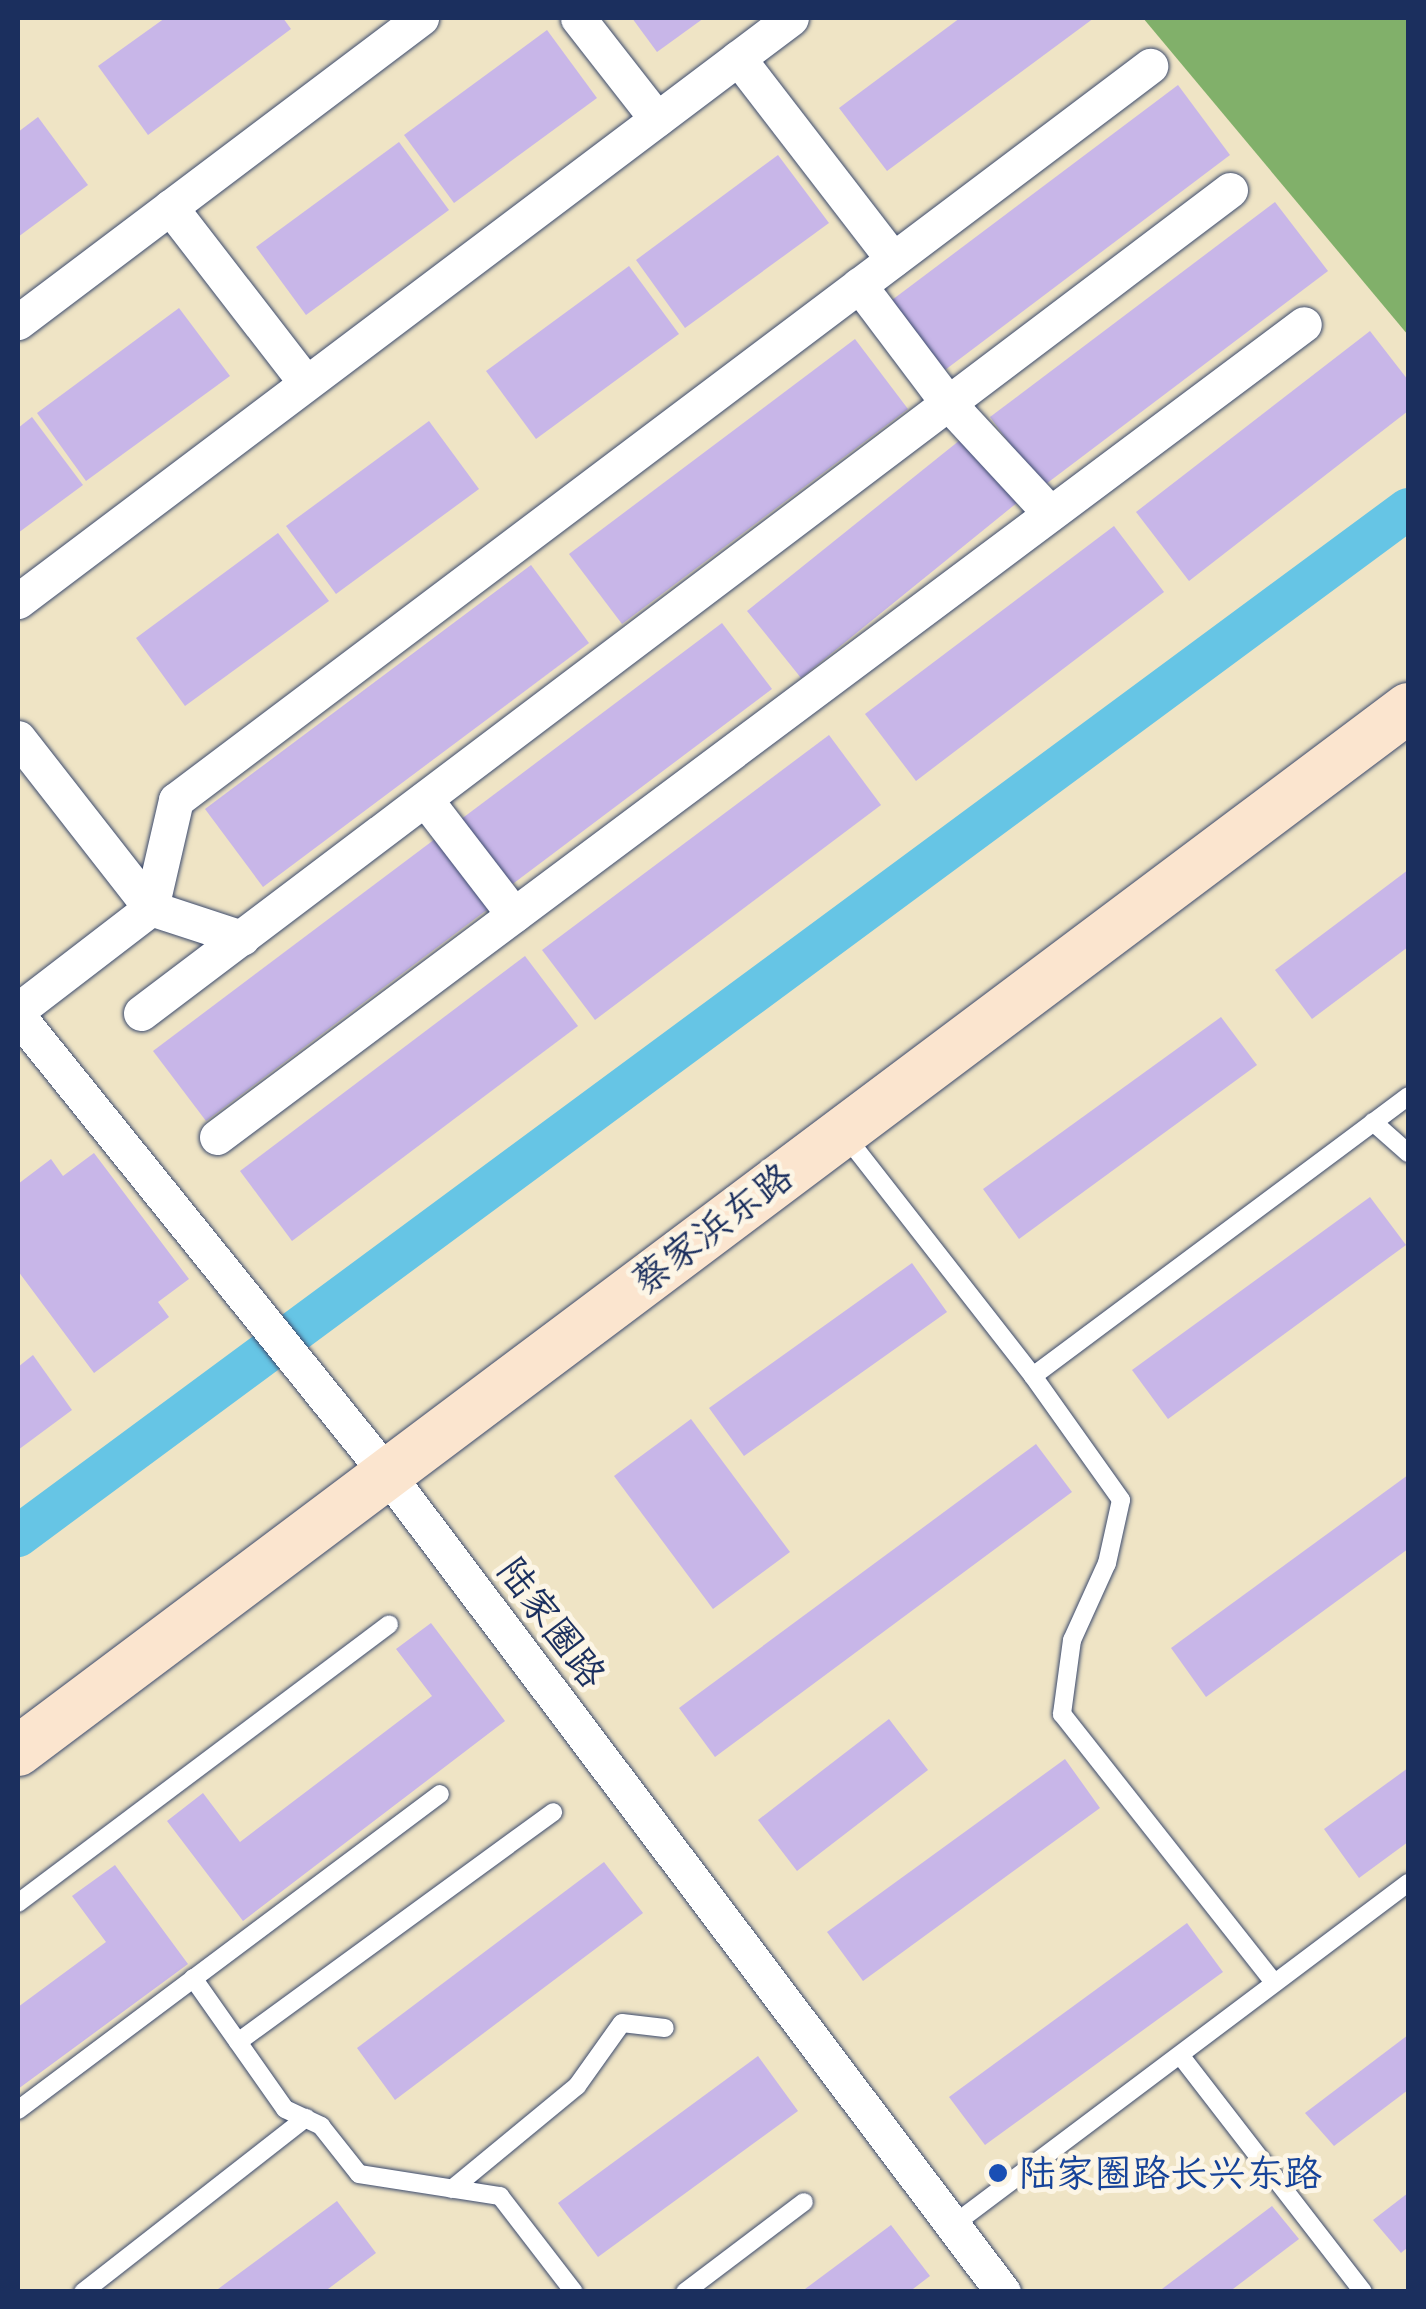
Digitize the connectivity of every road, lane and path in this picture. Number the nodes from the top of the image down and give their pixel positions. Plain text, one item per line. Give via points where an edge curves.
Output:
1 (422, 18) edge
2 (578, 18) edge
3 (792, 18) edge
4 (738, 58) junction
5 (1150, 66) dead end
6 (657, 119) junction
7 (1230, 190) dead end
8 (170, 207) junction
9 (893, 259) junction
10 (859, 285) junction
11 (18, 322) edge
12 (1304, 324) dead end
13 (306, 383) junction
14 (948, 402) junction
15 (1050, 513) junction
16 (18, 601) edge
17 (1408, 708) edge
18 (18, 738) edge
19 (425, 798) junction
20 (151, 908) junction
21 (514, 915) junction
22 (242, 938) junction
23 (18, 1013) edge
24 (142, 1013) dead end
25 (1408, 1096) edge
26 (1373, 1122) junction
27 (841, 1130) junction
28 (217, 1137) dead end
29 (1408, 1153) edge
30 (1033, 1376) junction
31 (387, 1474) junction
32 (389, 1624) dead end
33 (18, 1751) edge
34 (440, 1794) dead end
35 (553, 1812) dead end
36 (1408, 1882) edge
37 (18, 1904) edge
38 (193, 1978) junction
39 (1274, 1982) junction
40 (665, 2028) dead end
41 (238, 2042) junction
42 (1180, 2055) junction
43 (18, 2110) edge
44 (306, 2118) junction
45 (452, 2189) junction
46 (804, 2202) dead end
47 (953, 2225) junction
48 (83, 2292) edge
49 (574, 2292) edge
50 (685, 2292) edge
51 (1003, 2292) edge
52 (1363, 2292) edge

1 - 8 street
2 - 6 street
3 - 4 street
4 - 6 street
4 - 9 street
5 - 9 street
6 - 13 street
7 - 14 street
8 - 11 street
8 - 13 street
9 - 10 street
10 - 14 street
10 - 20 street via 176,800
12 - 15 street
13 - 16 street
14 - 15 street
14 - 19 street
15 - 21 street
17 - 27 street, 蔡家浜东路
18 - 20 street
19 - 21 street
19 - 22 street
20 - 22 street
20 - 23 street
21 - 28 street
22 - 24 street
23 - 31 street, 陆家圈路
25 - 26 lane
26 - 29 lane
26 - 30 lane
27 - 30 lane
27 - 31 street, 蔡家浜东路
30 - 39 lane via 1121,1500 1107,1562 1072,1640 1062,1714
31 - 33 street, 蔡家浜东路
31 - 47 street, 陆家圈路
32 - 37 lane
34 - 38 lane
35 - 41 lane
36 - 39 lane
38 - 41 lane
38 - 43 lane
39 - 42 lane
40 - 45 lane via 622,2022 578,2086
41 - 44 lane via 285,2109
42 - 47 lane
42 - 52 lane
44 - 45 lane via 321,2126 359,2174
44 - 48 lane
45 - 49 lane via 500,2196
46 - 50 lane
47 - 51 street, 陆家圈路

